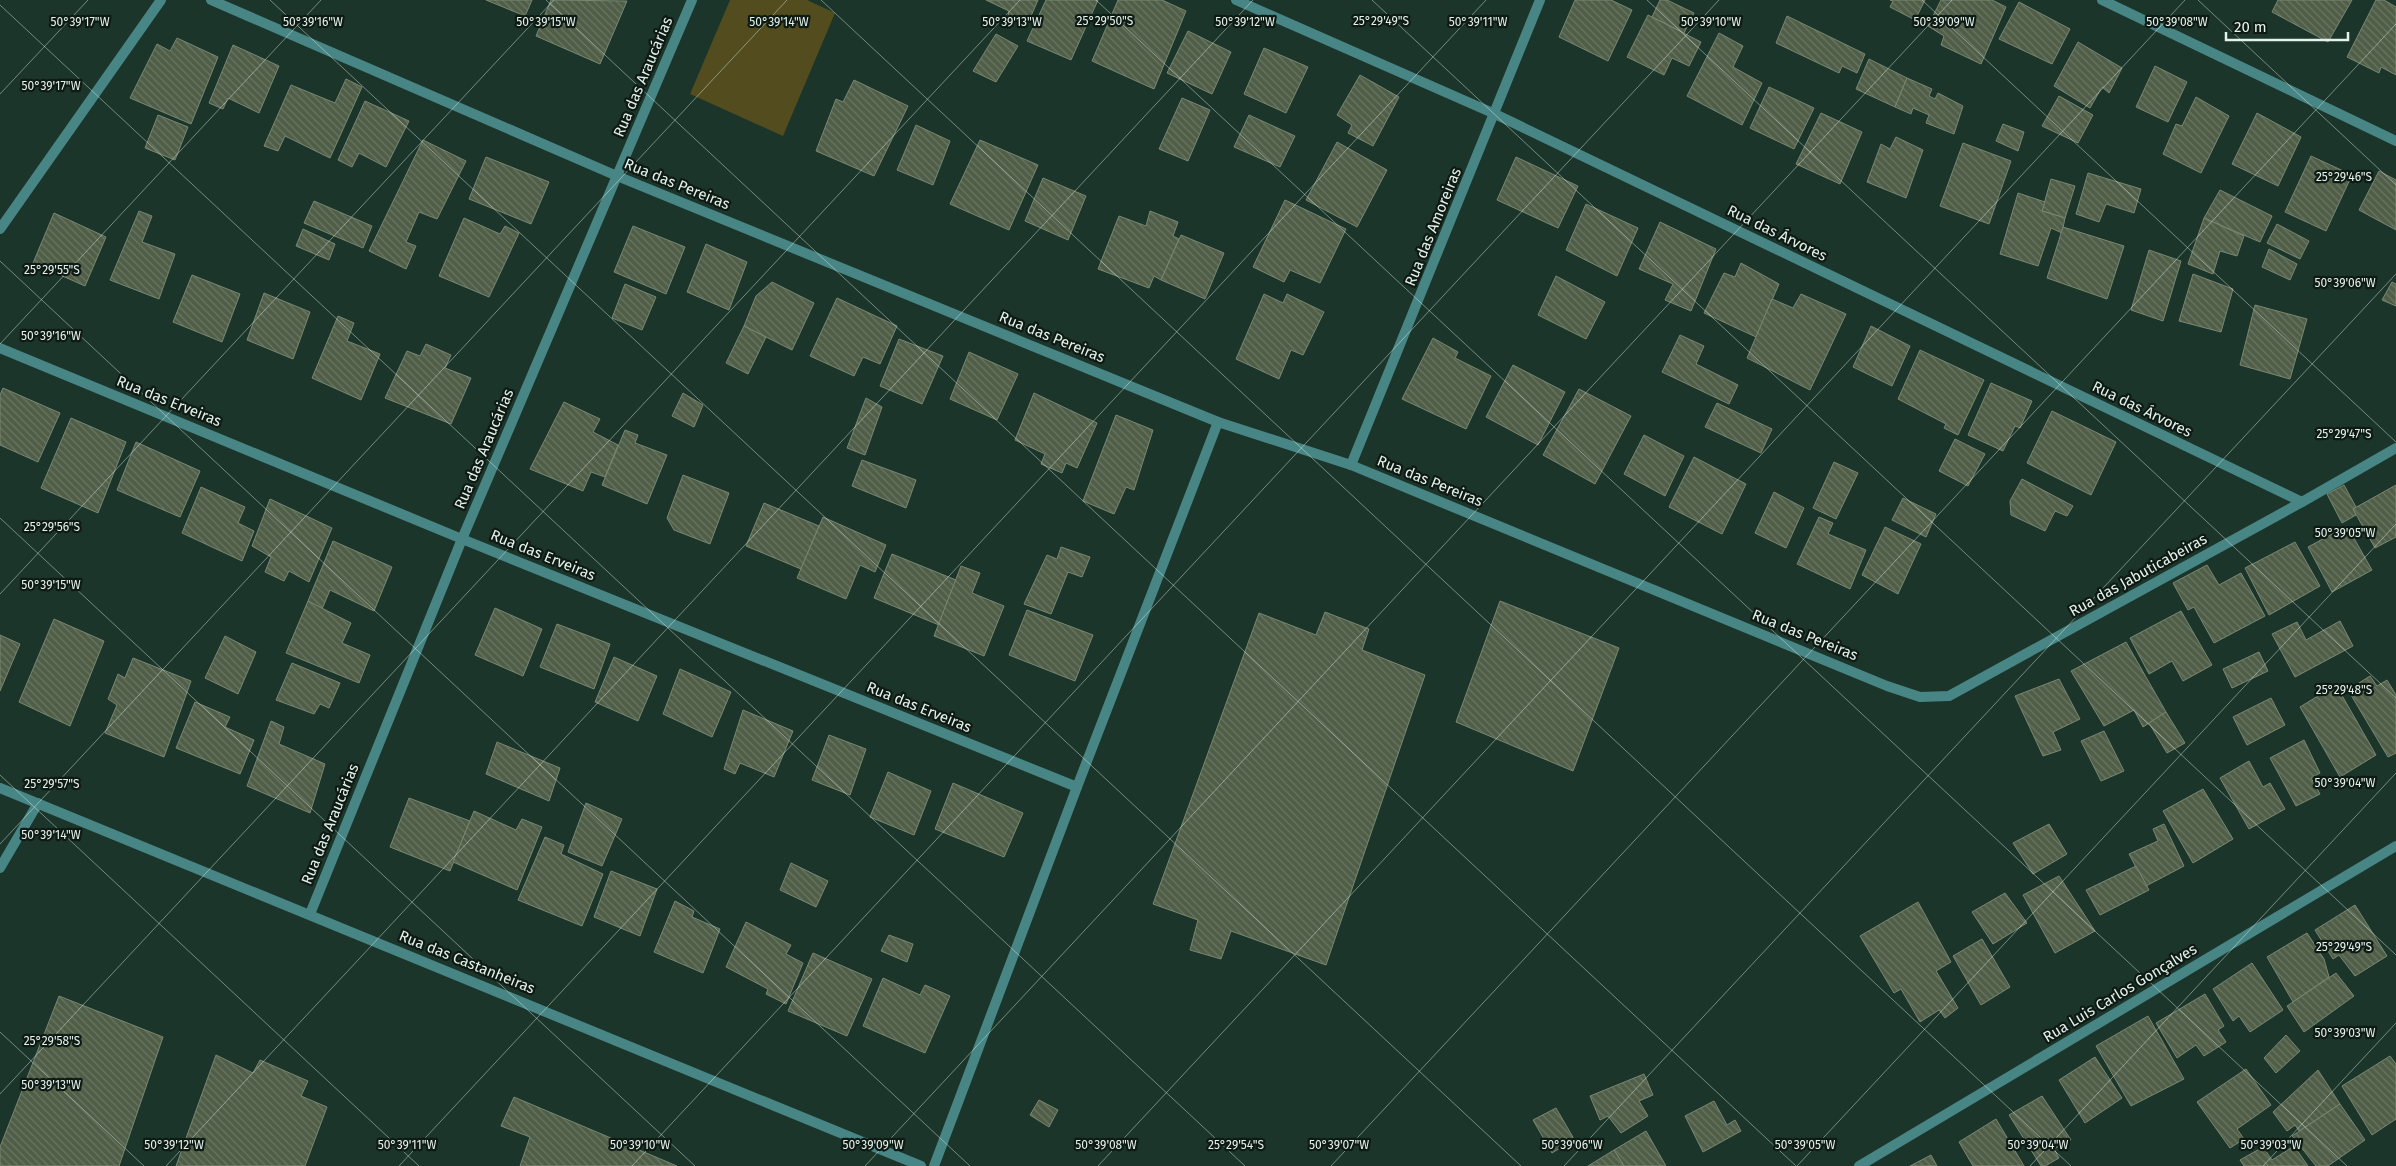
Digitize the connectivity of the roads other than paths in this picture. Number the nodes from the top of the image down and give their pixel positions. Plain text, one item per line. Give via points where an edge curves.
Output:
1 (161, 0) edge
2 (211, 0) edge
3 (692, 0) edge
4 (1236, 0) edge
5 (1540, 0) edge
6 (2102, 0) edge
7 (1495, 114) junction
8 (2396, 141) edge
9 (617, 176) junction
10 (0, 229) edge
11 (0, 348) edge
12 (1218, 422) junction
13 (2396, 448) edge
14 (1351, 465) junction
15 (2302, 502) junction
16 (462, 538) junction
17 (1887, 686) joint
18 (1077, 787) junction
19 (0, 788) edge
20 (38, 803) junction
21 (2396, 846) edge
22 (0, 868) edge
23 (310, 914) junction
24 (921, 1166) edge
25 (934, 1166) edge
26 (1859, 1166) edge

1 - 10 street
2 - 9 street, Rua das Pereiras
3 - 9 street, Rua das Araucárias
4 - 7 street, Rua das Árvores
5 - 7 street, Rua das Amoreiras
6 - 8 street
7 - 14 street, Rua das Amoreiras
7 - 15 street, Rua das Árvores
9 - 12 street, Rua das Pereiras
9 - 16 street, Rua das Araucárias
11 - 16 street, Rua das Erveiras
12 - 14 street, Rua das Pereiras
12 - 18 street
13 - 15 street, Rua das Jabuticabeiras
14 - 17 street, Rua das Pereiras
15 - 17 street, Rua das Jabuticabeiras via 1948,696 1920,697
16 - 18 street, Rua das Erveiras
16 - 23 street, Rua das Araucárias
18 - 25 street
19 - 20 street, Rua das Castanheiras
20 - 22 street
20 - 23 street, Rua das Castanheiras
21 - 26 street, Rua Luis Carlos Gonçalves
23 - 24 street, Rua das Castanheiras

